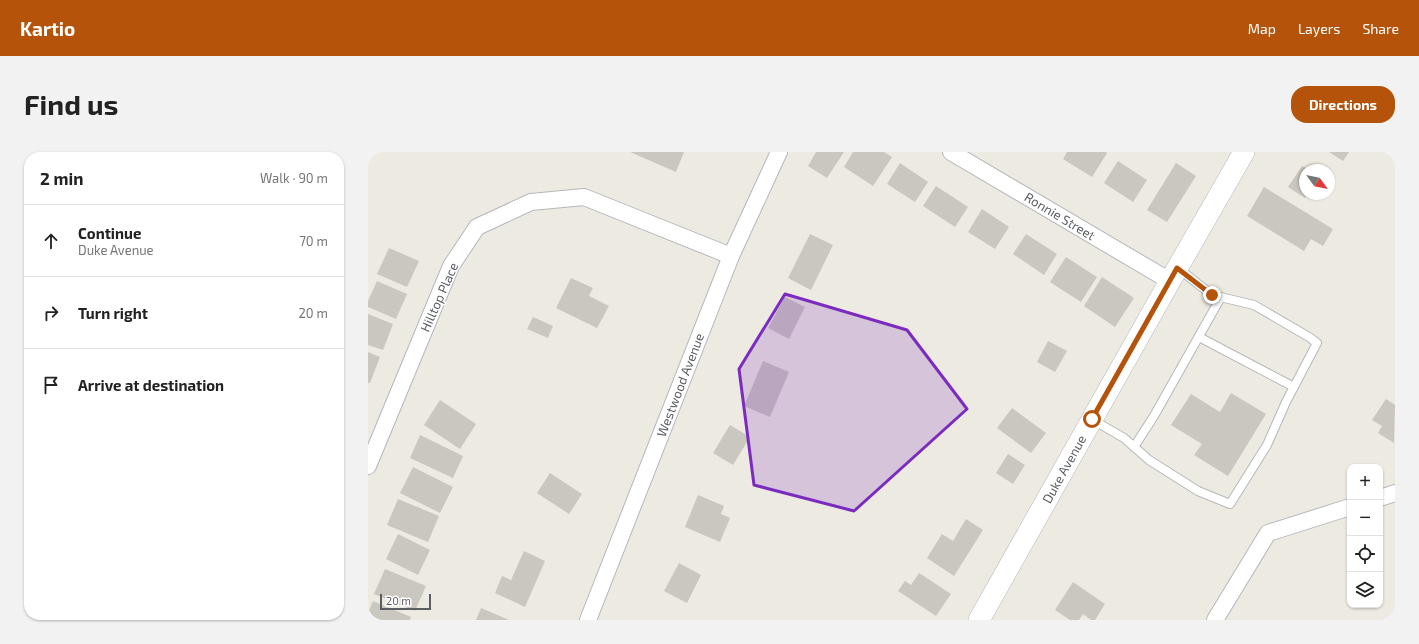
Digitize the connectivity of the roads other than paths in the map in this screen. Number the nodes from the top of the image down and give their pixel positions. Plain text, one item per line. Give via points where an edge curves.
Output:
1 (779, 152) edge
2 (951, 152) edge
3 (1244, 152) edge
4 (731, 256) junction
5 (1173, 274) junction
6 (1221, 297) junction
7 (1199, 337) junction
8 (1294, 387) junction
9 (1092, 419) junction
10 (1134, 447) junction
11 (368, 466) edge
12 (1395, 493) edge
13 (1383, 497) edge
14 (1347, 508) edge
15 (588, 620) edge
16 (979, 620) edge
17 (1215, 620) edge

1 - 4 street, Westwood Avenue
2 - 5 street, Ronnie Street
3 - 5 street, Duke Avenue
4 - 11 street, Hilltop Place via 584,197 531,202 477,227 451,266
4 - 15 street, Westwood Avenue
5 - 6 lane via 1212,295
5 - 9 street, Duke Avenue
6 - 7 lane
6 - 8 lane via 1254,305 1318,343
7 - 8 lane
7 - 10 lane
8 - 10 lane via 1268,445 1230,504 1198,491 1149,460
9 - 10 lane
9 - 16 street, Duke Avenue
12 - 13 street
14 - 17 street via 1268,533

